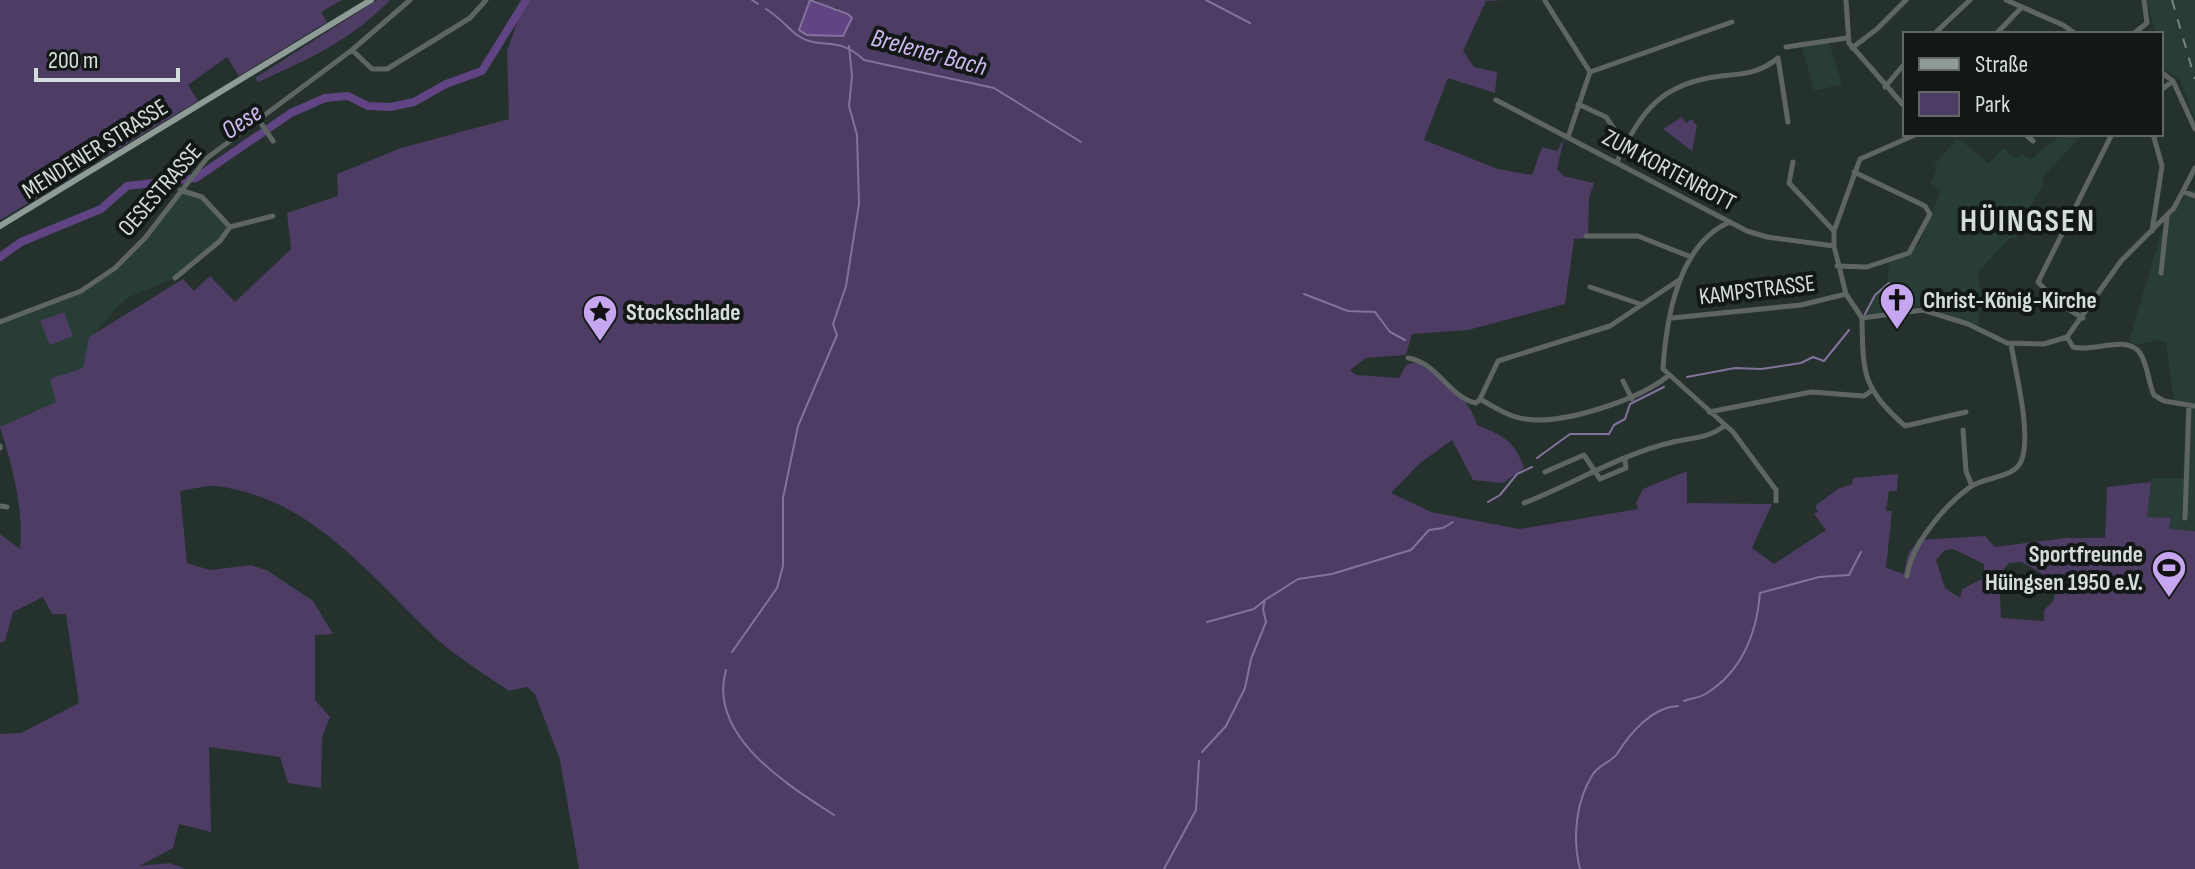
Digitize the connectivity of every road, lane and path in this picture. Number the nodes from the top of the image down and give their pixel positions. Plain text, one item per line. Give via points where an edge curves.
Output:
1 (371, 0) edge
2 (410, 0) edge
3 (486, 0) edge
4 (1846, 0) edge
5 (1906, 0) edge
6 (1970, 0) edge
7 (2006, 0) edge
8 (2144, 0) edge
9 (1545, 1) edge
10 (2021, 8) junction
11 (1732, 22) dead end
12 (1936, 32) edge
13 (1998, 32) edge
14 (2073, 32) edge
15 (2136, 32) edge
16 (1847, 38) junction
17 (1786, 47) dead end
18 (1852, 48) junction
19 (352, 50) junction
20 (1903, 65) edge
21 (1590, 72) junction
22 (2163, 74) edge
23 (2173, 81) junction
24 (1885, 87) junction
25 (2163, 88) edge
26 (1496, 100) dead end
27 (1578, 104) junction
28 (1903, 105) edge
29 (258, 119) junction
30 (1788, 122) dead end
31 (2195, 129) edge
32 (1913, 136) edge
33 (2027, 136) edge
34 (2111, 136) edge
35 (2154, 136) edge
36 (1568, 137) junction
37 (273, 141) dead end
38 (2033, 141) dead end
39 (1625, 145) junction
40 (1617, 162) junction
41 (1793, 162) dead end
42 (2195, 168) edge
43 (1854, 172) junction
44 (180, 190) junction
45 (2184, 192) junction
46 (2195, 196) edge
47 (273, 216) dead end
48 (2167, 216) junction
49 (1729, 223) junction
50 (0, 226) edge
51 (230, 227) junction
52 (1834, 231) junction
53 (2151, 232) junction
54 (1586, 236) dead end
55 (1834, 246) junction
56 (1691, 257) junction
57 (1837, 266) junction
58 (2161, 273) dead end
59 (175, 278) dead end
60 (1680, 280) junction
61 (1590, 287) dead end
62 (1846, 294) junction
63 (1641, 305) junction
64 (1672, 318) junction
65 (1862, 318) junction
66 (2083, 318) junction
67 (0, 322) edge
68 (2067, 337) junction
69 (2011, 344) junction
70 (1408, 358) dead end
71 (1668, 376) junction
72 (1623, 381) dead end
73 (1871, 391) junction
74 (1480, 399) junction
75 (1632, 399) junction
76 (2192, 406) edge
77 (1709, 412) junction
78 (1966, 412) dead end
79 (1725, 425) junction
80 (1963, 430) dead end
81 (1545, 472) dead end
82 (1595, 473) junction
83 (1972, 486) junction
84 (1776, 501) dead end
85 (1524, 503) dead end
86 (2185, 518) dead end
87 (1907, 576) dead end

1 - 50 main road, MENDENER STRASSE
2 - 19 street, OESESTRASSE
3 - 19 street via 470,18 387,69 372,69
4 - 16 street
5 - 18 street
6 - 12 street
7 - 10 street
8 - 15 street via 2147,23
9 - 21 street
10 - 13 street
10 - 14 street
11 - 21 street
16 - 17 street
16 - 18 street
18 - 24 street
19 - 29 street, OESESTRASSE
20 - 24 street
21 - 27 street
22 - 23 street
23 - 25 street
23 - 31 street
24 - 28 street
26 - 36 street, ZUM KORTENROTT
27 - 36 street
27 - 39 street via 1606,117
29 - 37 street
29 - 44 street, OESESTRASSE
30 - 39 street via 1778,58 1755,72 1706,79 1666,94 1635,122
32 - 43 street via 1865,155
33 - 38 street
34 - 66 street via 2038,282
35 - 53 street via 2162,166
36 - 40 street, ZUM KORTENROTT
39 - 40 street
40 - 49 street, ZUM KORTENROTT
41 - 52 street via 1789,183
42 - 45 street
43 - 52 street
43 - 57 street via 1918,202 1930,214 1909,253 1867,267
44 - 51 street via 202,197
44 - 67 street, OESESTRASSE via 115,268 81,291
45 - 46 street
45 - 48 street
47 - 51 street
48 - 53 street
48 - 58 street
49 - 55 street, ZUM KORTENROTT via 1767,237
49 - 56 street via 1708,233
51 - 59 street
52 - 55 street
53 - 66 street via 2121,261
54 - 56 street via 1638,236
55 - 57 street
56 - 60 street
57 - 62 street
60 - 63 street
60 - 64 street
61 - 63 street
62 - 64 street, KAMPSTRASSE via 1801,305
62 - 65 street
63 - 74 street via 1586,336 1498,361
64 - 71 street via 1663,365
65 - 69 street via 1923,310
65 - 73 street
66 - 68 street
68 - 69 street via 2044,344
68 - 76 street via 2073,347 2084,350 2135,347 2154,395
69 - 83 street via 2025,428 2022,461 2013,472
70 - 74 street via 1444,378 1466,400
71 - 75 street
71 - 77 street
72 - 75 street
73 - 77 street via 1864,396 1811,392
73 - 78 street via 1905,426
74 - 75 street via 1511,416 1544,420
76 - 86 street
77 - 79 street
79 - 82 street
79 - 84 street via 1776,490
80 - 83 street
81 - 82 street via 1584,455
82 - 85 street
83 - 87 street via 1913,550

